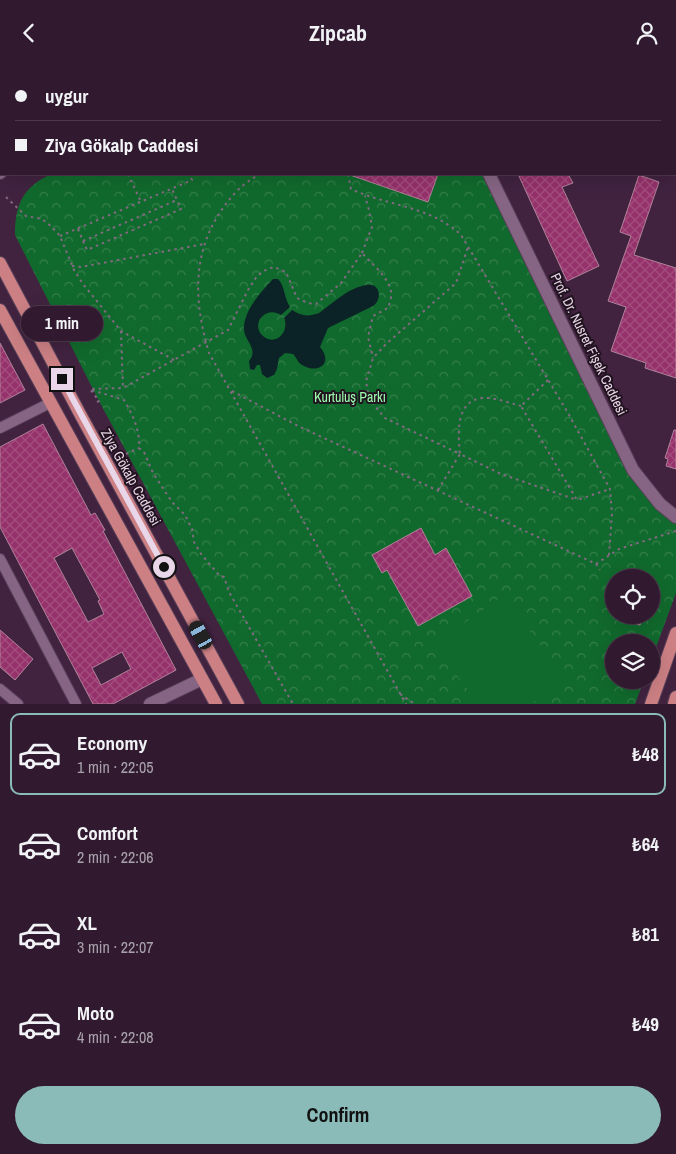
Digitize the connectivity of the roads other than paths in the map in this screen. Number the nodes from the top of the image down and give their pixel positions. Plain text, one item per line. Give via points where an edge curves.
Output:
1 (489, 175) edge
2 (0, 263) edge
3 (0, 310) edge
4 (50, 403) junction
5 (0, 428) edge
6 (676, 517) edge
7 (0, 559) edge
8 (676, 633) edge
9 (202, 679) junction
10 (0, 689) edge
11 (676, 697) edge
12 (18, 704) edge
13 (76, 704) edge
14 (150, 704) edge
15 (216, 704) edge
16 (238, 704) edge
17 (651, 704) edge
18 (674, 704) edge

1 - 6 main road, Prof. Dr. Nusret Fişek Caddesi via 633,470 660,504
2 - 16 main road, Ziya Gökalp Caddesi
3 - 4 main road
4 - 5 street
4 - 9 main road
7 - 13 street
8 - 17 main road
9 - 14 main road
9 - 15 main road
10 - 12 street
11 - 18 main road

